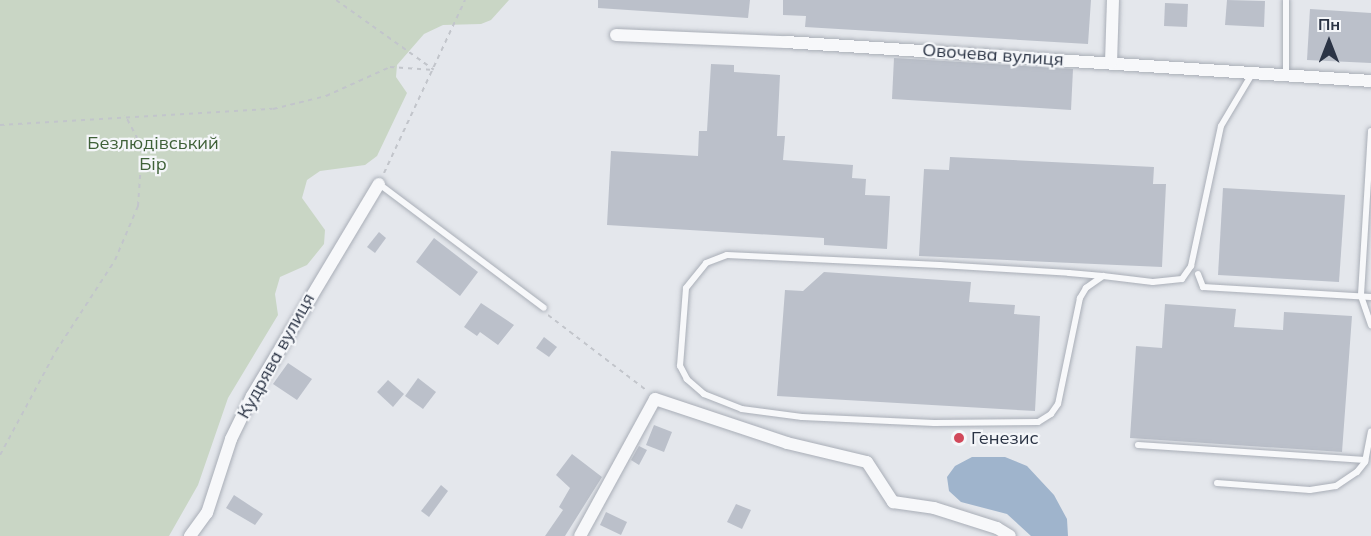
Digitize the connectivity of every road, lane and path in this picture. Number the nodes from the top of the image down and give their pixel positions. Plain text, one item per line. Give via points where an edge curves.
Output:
1 (336, 0) edge
2 (465, 0) edge
3 (1113, 0) edge
4 (1286, 0) edge
5 (616, 35) dead end
6 (1111, 63) junction
7 (434, 70) junction
8 (1253, 73) junction
9 (1286, 75) junction
10 (1371, 81) edge
11 (125, 115) junction
12 (0, 124) edge
13 (1371, 130) edge
14 (379, 184) junction
15 (1198, 274) dead end
16 (1103, 276) junction
17 (1361, 296) junction
18 (1371, 297) edge
19 (544, 308) joint
20 (1371, 325) edge
21 (655, 399) junction
22 (1371, 432) edge
23 (1138, 445) dead end
24 (0, 455) edge
25 (1366, 460) junction
26 (1217, 483) dead end
27 (190, 536) edge
28 (580, 536) edge
29 (1010, 536) edge

1 - 7 path
2 - 7 path
3 - 6 street
4 - 9 lane
5 - 6 street, Овочева вулиця
6 - 8 street, Овочева вулиця
7 - 11 path via 390,67 326,96 273,109
7 - 14 path
8 - 9 street, Овочева вулиця
8 - 16 lane via 1221,126 1189,271 1174,281
9 - 10 street, Овочева вулиця
11 - 12 path
11 - 24 path via 142,147 138,206 115,260 56,351
13 - 17 lane
14 - 19 lane
14 - 27 street, Кудрява вулиця via 252,396 231,439 207,513
15 - 17 lane via 1203,287
16 - 16 lane via 1086,288 1080,298 1058,404 1038,422 934,423 802,417 742,409 704,394 687,379 680,366 686,288 698,270 727,255
17 - 18 lane
17 - 20 lane
19 - 21 path via 552,321
21 - 28 street
21 - 29 street via 787,443 867,462 894,501 934,508 997,528
22 - 25 lane
23 - 25 lane
25 - 26 lane via 1347,480 1323,489

